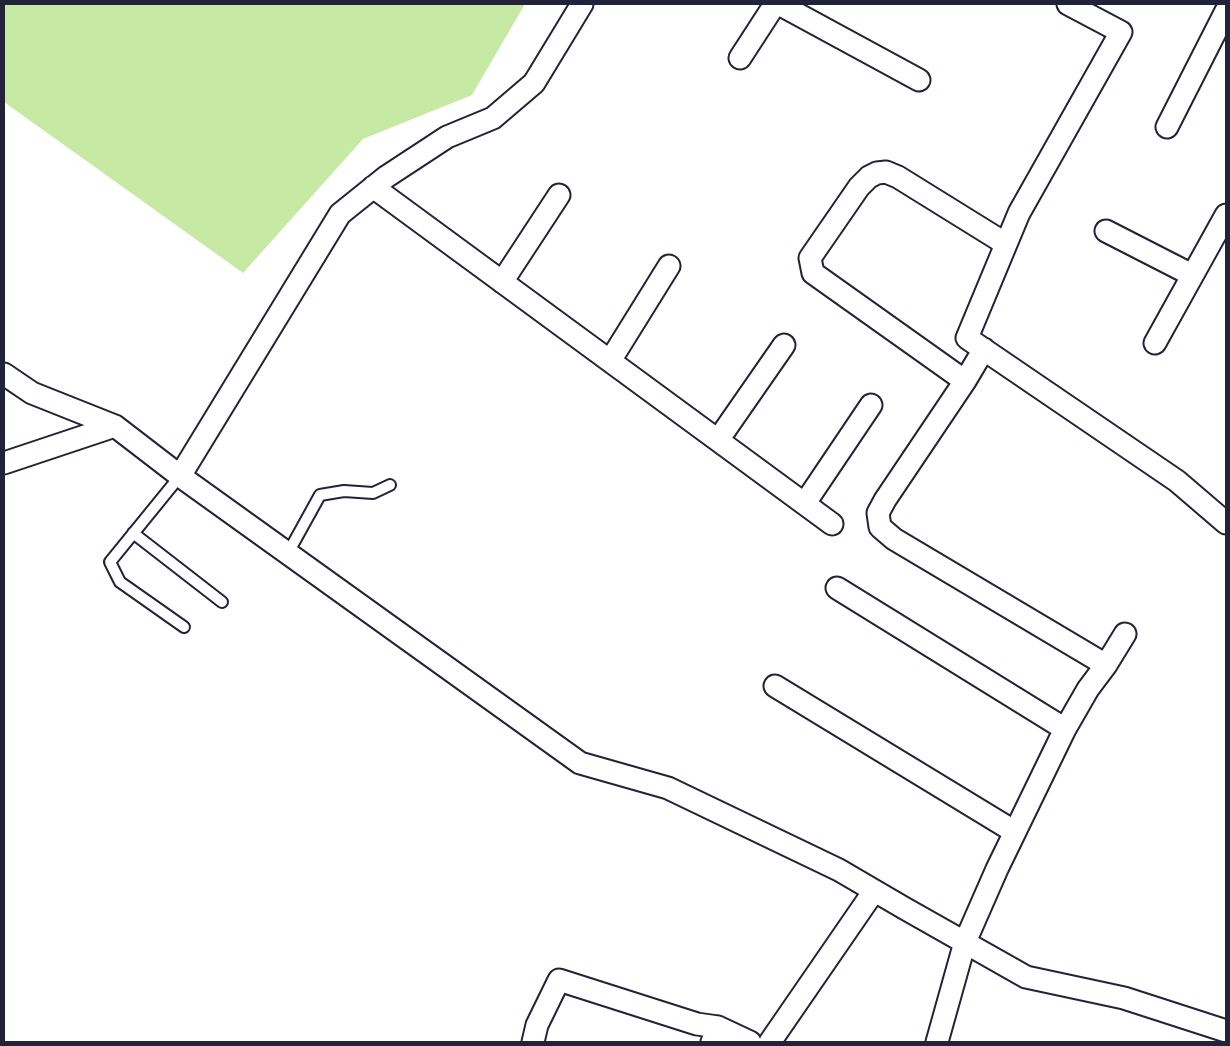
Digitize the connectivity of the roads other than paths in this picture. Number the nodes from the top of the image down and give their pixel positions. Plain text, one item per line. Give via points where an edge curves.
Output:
1 (582, 4) edge
2 (775, 4) edge
3 (779, 4) edge
4 (1068, 4) edge
5 (1226, 11) edge
6 (740, 58) dead end
7 (919, 80) dead end
8 (1167, 127) dead end
9 (373, 187) junction
10 (559, 195) dead end
11 (1226, 215) edge
12 (1106, 231) dead end
13 (1006, 244) junction
14 (670, 266) dead end
15 (1192, 275) junction
16 (502, 282) junction
17 (1155, 343) dead end
18 (784, 345) dead end
19 (984, 350) junction
20 (610, 361) junction
21 (4, 374) edge
22 (965, 381) junction
23 (871, 405) dead end
24 (115, 426) junction
25 (718, 440) junction
26 (4, 463) edge
27 (180, 476) junction
28 (390, 485) dead end
29 (805, 503) junction
30 (1226, 523) edge
31 (832, 524) dead end
32 (133, 533) junction
33 (288, 553) junction
34 (837, 588) dead end
35 (222, 602) dead end
36 (184, 627) dead end
37 (1125, 634) dead end
38 (1106, 665) junction
39 (775, 686) dead end
40 (1065, 729) junction
41 (1015, 832) junction
42 (874, 891) junction
43 (964, 942) junction
44 (1226, 1031) edge
45 (715, 1035) edge
46 (533, 1042) edge
47 (750, 1042) edge
48 (770, 1042) edge
49 (937, 1042) edge

1 - 9 street via 534,83 493,118 447,137
2 - 6 street
3 - 7 street
4 - 13 street via 1121,32 1019,213
5 - 8 street
9 - 16 street
9 - 27 street via 340,214
10 - 16 street
11 - 15 street
12 - 15 street
13 - 19 street via 967,338
13 - 22 street via 886,172 869,177 859,187 810,258 813,274
14 - 20 street
15 - 17 street
16 - 20 street
18 - 25 street
19 - 22 street
19 - 30 street via 1176,481
20 - 25 street
21 - 24 street via 32,393
22 - 38 street via 885,500 878,513 880,527 894,539
23 - 29 street
24 - 26 street
24 - 27 street
25 - 29 street
27 - 32 lane
27 - 33 street
28 - 33 lane via 373,494 344,491 320,495
29 - 31 street
32 - 35 lane
32 - 36 lane via 110,562 120,582
33 - 42 street via 580,763 668,788 839,870
34 - 40 street
37 - 38 street
38 - 40 street
39 - 41 street
40 - 41 street
41 - 43 street
42 - 43 street
42 - 48 street
43 - 44 street via 1026,977 1124,998
43 - 49 street
45 - 46 street via 697,1024 558,980
45 - 47 street

